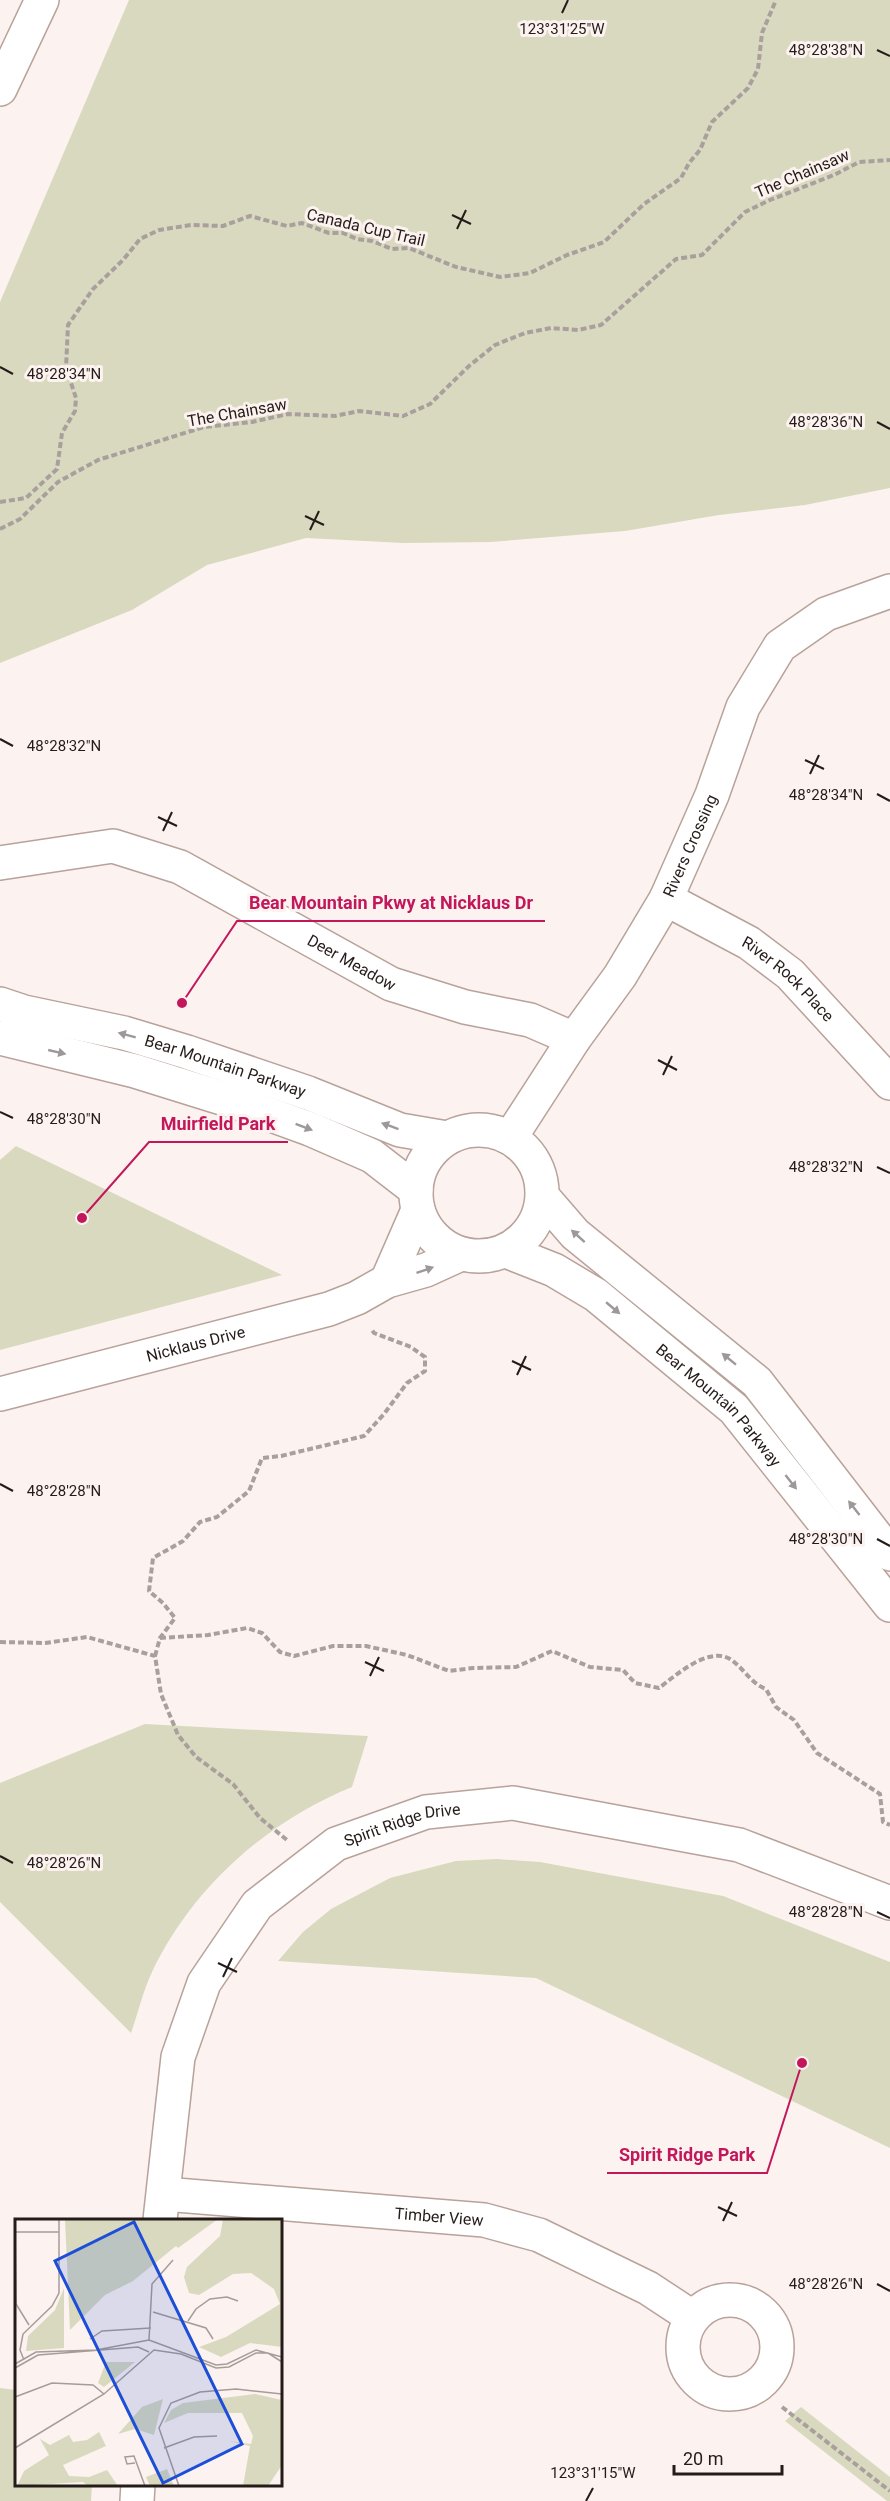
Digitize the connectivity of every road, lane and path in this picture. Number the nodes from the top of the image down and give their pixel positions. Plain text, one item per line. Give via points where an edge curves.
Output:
1 (42, 0) edge
2 (776, 0) edge
3 (0, 89) edge
4 (890, 160) edge
5 (0, 501) edge
6 (0, 529) edge
7 (890, 591) edge
8 (0, 863) edge
9 (666, 899) junction
10 (0, 1004) edge
11 (0, 1038) edge
12 (574, 1039) junction
13 (890, 1083) edge
14 (447, 1138) junction
15 (510, 1138) junction
16 (543, 1197) junction
17 (417, 1200) junction
18 (507, 1251) junction
19 (461, 1254) junction
20 (387, 1281) junction
21 (357, 1298) junction
22 (0, 1394) edge
23 (890, 1554) edge
24 (890, 1605) edge
25 (160, 1638) junction
26 (0, 1642) edge
27 (155, 1656) junction
28 (890, 1825) edge
29 (312, 1862) junction
30 (890, 1904) edge
31 (162, 2207) edge
32 (692, 2317) dead end
33 (782, 2407) dead end
34 (138, 2486) edge
35 (890, 2491) edge
36 (137, 2501) edge

1 - 3 street
2 - 5 path, Canada Cup Trail via 762,33 758,69 748,88 712,122 700,150 681,178 644,204 604,242 530,273 500,277 456,267 409,248 392,249 302,223 287,226 250,216 223,226 159,230 140,239 93,289 68,325 66,368 76,398 75,411 62,433 57,469 26,498
4 - 6 path, The Chainsaw via 860,162 745,212 702,255 676,259 601,324 579,330 551,328 525,333 495,345 430,404 403,416 359,411 335,416 288,414 204,427 98,460 58,482 20,519
7 - 9 street, Rivers Crossing via 826,614 780,646 743,707 712,795
8 - 12 street, Deer Meadow via 113,846 180,867 391,984 465,1007 530,1020
9 - 12 street, Rivers Crossing via 620,976
9 - 13 street, River Rock Place via 749,943 790,974
14 -> 10 street, Bear Mountain Parkway via 400,1130 308,1093 187,1052
11 -> 17 street, Bear Mountain Parkway via 135,1071 310,1129 372,1156
12 - 15 street, Rivers Crossing
14 - 15 street via 469,1131 493,1132
14 - 17 street via 420,1169
15 - 16 street via 530,1156 540,1175
16 - 18 street via 537,1219 525,1238
23 -> 16 street via 757,1382 574,1234
17 - 19 street via 426,1228 440,1243
17 - 20 street
18 - 19 street via 484,1257
18 -> 24 street, Bear Mountain Parkway via 554,1270 597,1295 734,1409
20 -> 19 street, Nicklaus Drive via 426,1270
20 - 21 street, Nicklaus Drive
21 - 22 street, Nicklaus Drive via 329,1309
21 - 25 path via 374,1333 411,1347 425,1357 425,1371 407,1383 364,1436 262,1458 249,1491 217,1517 200,1521 183,1541 153,1558 149,1591 175,1618
25 - 27 path
25 - 28 path via 247,1628 262,1633 280,1652 294,1656 333,1646 366,1646 407,1655 449,1671 516,1667 552,1651 590,1667 623,1670 635,1683 659,1688 698,1661 717,1656 730,1659 756,1685 766,1689 817,1753 880,1794 884,1822
26 - 27 path via 45,1643 87,1636
27 - 29 path via 161,1694 178,1735 196,1757 232,1784 260,1818
29 - 30 street, Spirit Ridge Drive via 336,1844 426,1812 513,1803 740,1845
29 - 31 street, Spirit Ridge Drive via 257,1905 204,1983 178,2056
31 - 32 street, Timber View via 484,2220 539,2235 648,2288
33 - 35 path
34 - 36 street

